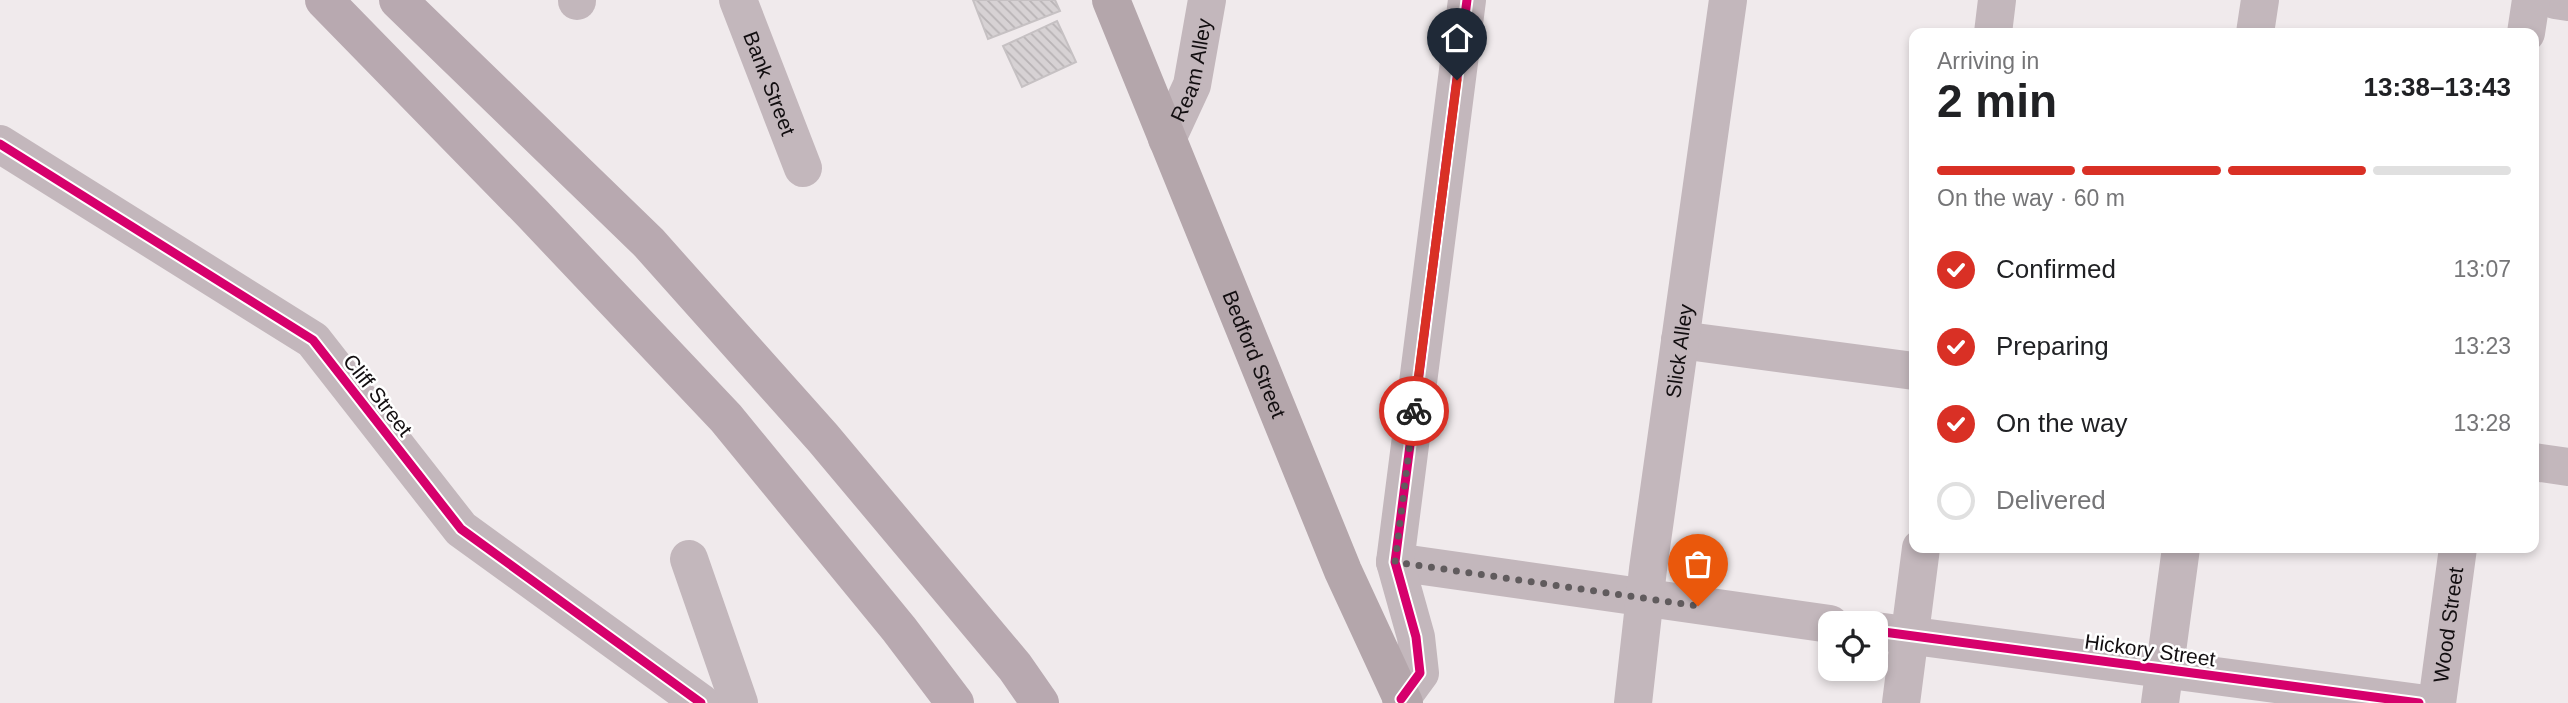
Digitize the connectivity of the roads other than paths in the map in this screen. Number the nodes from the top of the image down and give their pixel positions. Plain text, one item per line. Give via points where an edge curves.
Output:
1 (324, 0) edge
2 (398, 0) edge
3 (738, 0) edge
4 (1111, 0) edge
5 (1207, 0) edge
6 (1467, 0) edge
7 (1728, 0) edge
8 (1997, 0) edge
9 (2260, 0) edge
10 (2531, 0) edge
11 (2555, 0) edge
12 (2568, 2) edge
13 (1994, 28) edge
14 (2256, 28) edge
15 (2527, 28) edge
16 (1167, 139) junction
17 (0, 144) edge
18 (803, 168) dead end
19 (1680, 340) junction
20 (1909, 370) edge
21 (2539, 463) edge
22 (2568, 467) edge
23 (1919, 553) edge
24 (2180, 553) edge
25 (2457, 553) edge
26 (690, 559) dead end
27 (1395, 562) junction
28 (1644, 599) junction
29 (1818, 622) edge
30 (1893, 633) edge
31 (2161, 686) edge
32 (1403, 701) edge
33 (701, 703) edge
34 (739, 703) edge
35 (955, 703) edge
36 (1040, 703) edge
37 (1633, 703) edge
38 (1900, 703) edge
39 (2419, 703) edge
40 (2437, 703) edge

1 - 35 highway via 726,418
2 - 36 highway via 659,254 824,439
3 - 18 street, Bank Street
4 - 16 main road, Bedford Street
5 - 16 street, Ream Alley via 1192,85
6 - 27 street
7 - 19 street, Slick Alley
8 - 13 street
9 - 14 street
10 - 15 street
11 - 12 street
16 - 32 main road, Bedford Street via 1343,571
17 - 33 street, Cliff Street via 313,340 461,529
19 - 20 street
19 - 28 street, Slick Alley
21 - 22 street
23 - 30 street
24 - 31 street
25 - 40 street, Wood Street
26 - 34 street
27 - 28 street
27 - 32 street via 1416,637 1420,673
28 - 29 street
28 - 37 street, Slick Alley
30 - 31 street, Hickory Street
30 - 38 street
31 - 39 street, Hickory Street

